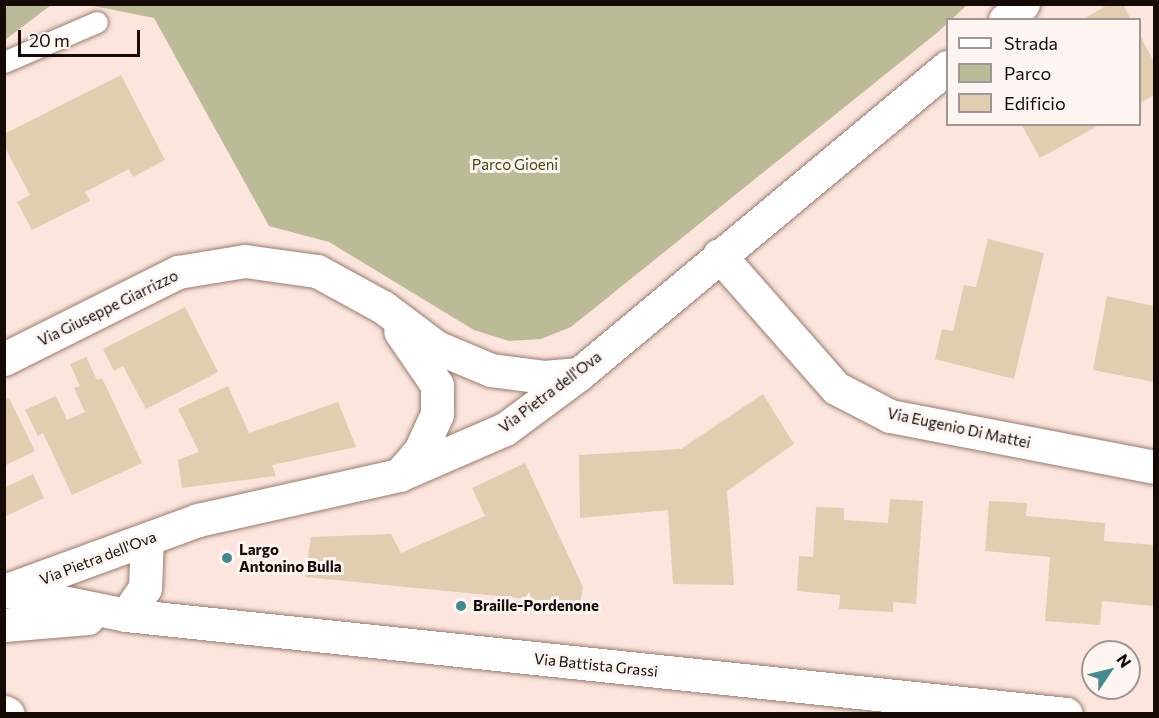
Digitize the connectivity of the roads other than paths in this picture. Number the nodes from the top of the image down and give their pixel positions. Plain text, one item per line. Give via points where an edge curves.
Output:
1 (1023, 4) edge
2 (1007, 18) edge
3 (97, 22) dead end
4 (4, 62) edge
5 (946, 69) edge
6 (719, 255) junction
7 (383, 307) junction
8 (4, 359) edge
9 (579, 374) junction
10 (1155, 467) edge
11 (399, 475) junction
12 (147, 539) junction
13 (6, 591) edge
14 (126, 615) junction
15 (4, 625) edge
16 (1066, 714) edge

1 - 2 main road
3 - 4 lane
5 - 6 main road, Via Pietra dell'Ova
6 - 9 main road, Via Pietra dell'Ova
6 - 10 main road, Via Eugenio Di Mattei via 836,388 890,416
7 - 8 main road, Via Giuseppe Giarrizzo via 317,271 281,263 234,262 178,273
7 - 9 main road, Via Giuseppe Giarrizzo via 436,347 490,370 544,376
7 - 11 main road via 437,385 437,414 420,451
9 - 11 main road, Via Pietra dell'Ova via 506,429
11 - 12 main road, Via Pietra dell'Ova via 198,520
12 - 13 main road, Via Pietra dell'Ova
12 - 14 main road via 145,588
13 - 14 main road
14 - 15 main road
14 - 16 main road, Via Battista Grassi

